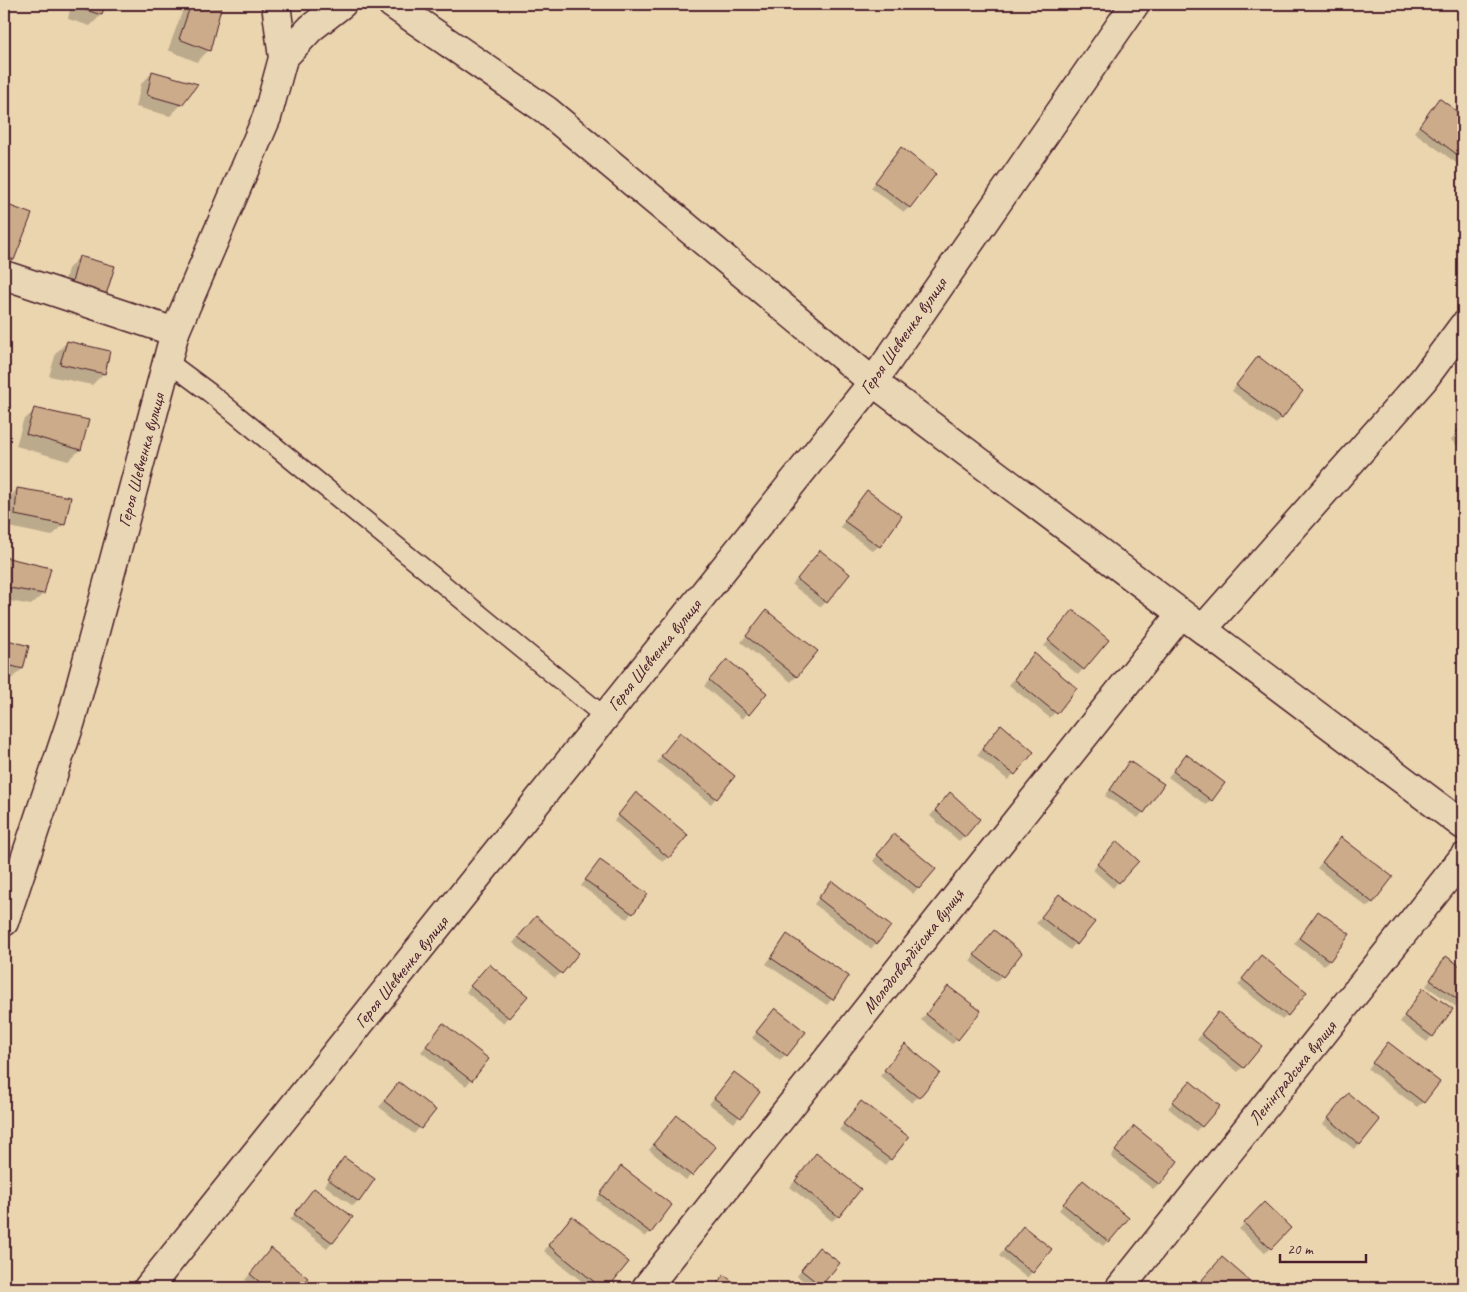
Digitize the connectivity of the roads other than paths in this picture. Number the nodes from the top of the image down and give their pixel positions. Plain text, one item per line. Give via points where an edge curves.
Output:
1 (276, 4) edge
2 (342, 4) edge
3 (392, 4) edge
4 (1135, 4) edge
5 (283, 58) junction
6 (4, 275) edge
7 (1463, 326) edge
8 (175, 332) junction
9 (167, 361) junction
10 (873, 382) junction
11 (1192, 621) junction
12 (605, 717) junction
13 (1463, 825) edge
14 (1463, 858) edge
15 (4, 922) edge
16 (148, 1288) edge
17 (646, 1288) edge
18 (1120, 1288) edge

1 - 5 street, Героя Шевченка вулиця
2 - 5 street via 311,28
3 - 10 street via 546,110
4 - 10 street, Героя Шевченка вулиця
5 - 8 street, Героя Шевченка вулиця via 267,117
6 - 8 street
7 - 11 street, Молодогвардійська вулиця via 1423,380
8 - 9 street, Героя Шевченка вулиця
9 - 12 lane via 218,399
9 - 15 street, Героя Шевченка вулиця via 71,721
10 - 11 street
10 - 12 street, Героя Шевченка вулиця
11 - 13 street
11 - 17 street, Молодогвардійська вулиця
12 - 16 street, Героя Шевченка вулиця
14 - 18 street, Ленінградська вулиця

